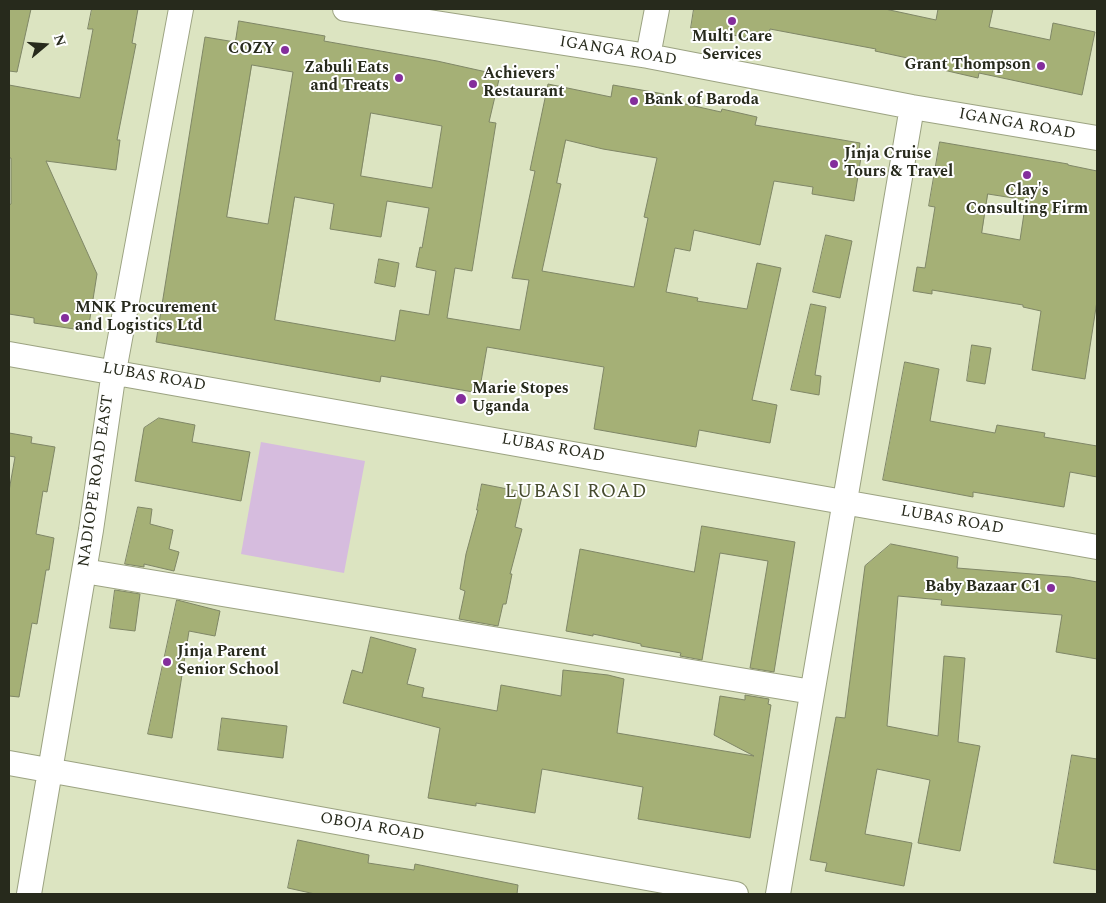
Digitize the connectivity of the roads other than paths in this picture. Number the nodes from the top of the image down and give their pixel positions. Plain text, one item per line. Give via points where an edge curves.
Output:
1 (181, 9) edge
2 (345, 9) edge
3 (657, 9) edge
4 (648, 56) junction
5 (912, 107) junction
6 (1097, 138) edge
7 (9, 354) edge
8 (114, 371) junction
9 (844, 501) junction
10 (1097, 547) edge
11 (84, 571) junction
12 (812, 692) junction
13 (9, 763) edge
14 (51, 770) junction
15 (29, 894) edge
16 (736, 894) edge
17 (778, 894) edge

1 - 8 street, NADIOPE ROAD EAST
2 - 4 street, IGANGA ROAD
3 - 4 street
4 - 5 street, IGANGA ROAD
5 - 6 street, IGANGA ROAD
5 - 9 street
7 - 8 street, LUBAS ROAD
8 - 9 street, LUBAS ROAD
8 - 11 street, NADIOPE ROAD EAST
9 - 10 street, LUBAS ROAD
9 - 12 street
11 - 12 street
11 - 14 street, NADIOPE ROAD EAST
12 - 17 street
13 - 14 street, OBOJA ROAD
14 - 15 street, NADIOPE ROAD EAST
14 - 16 street, OBOJA ROAD

